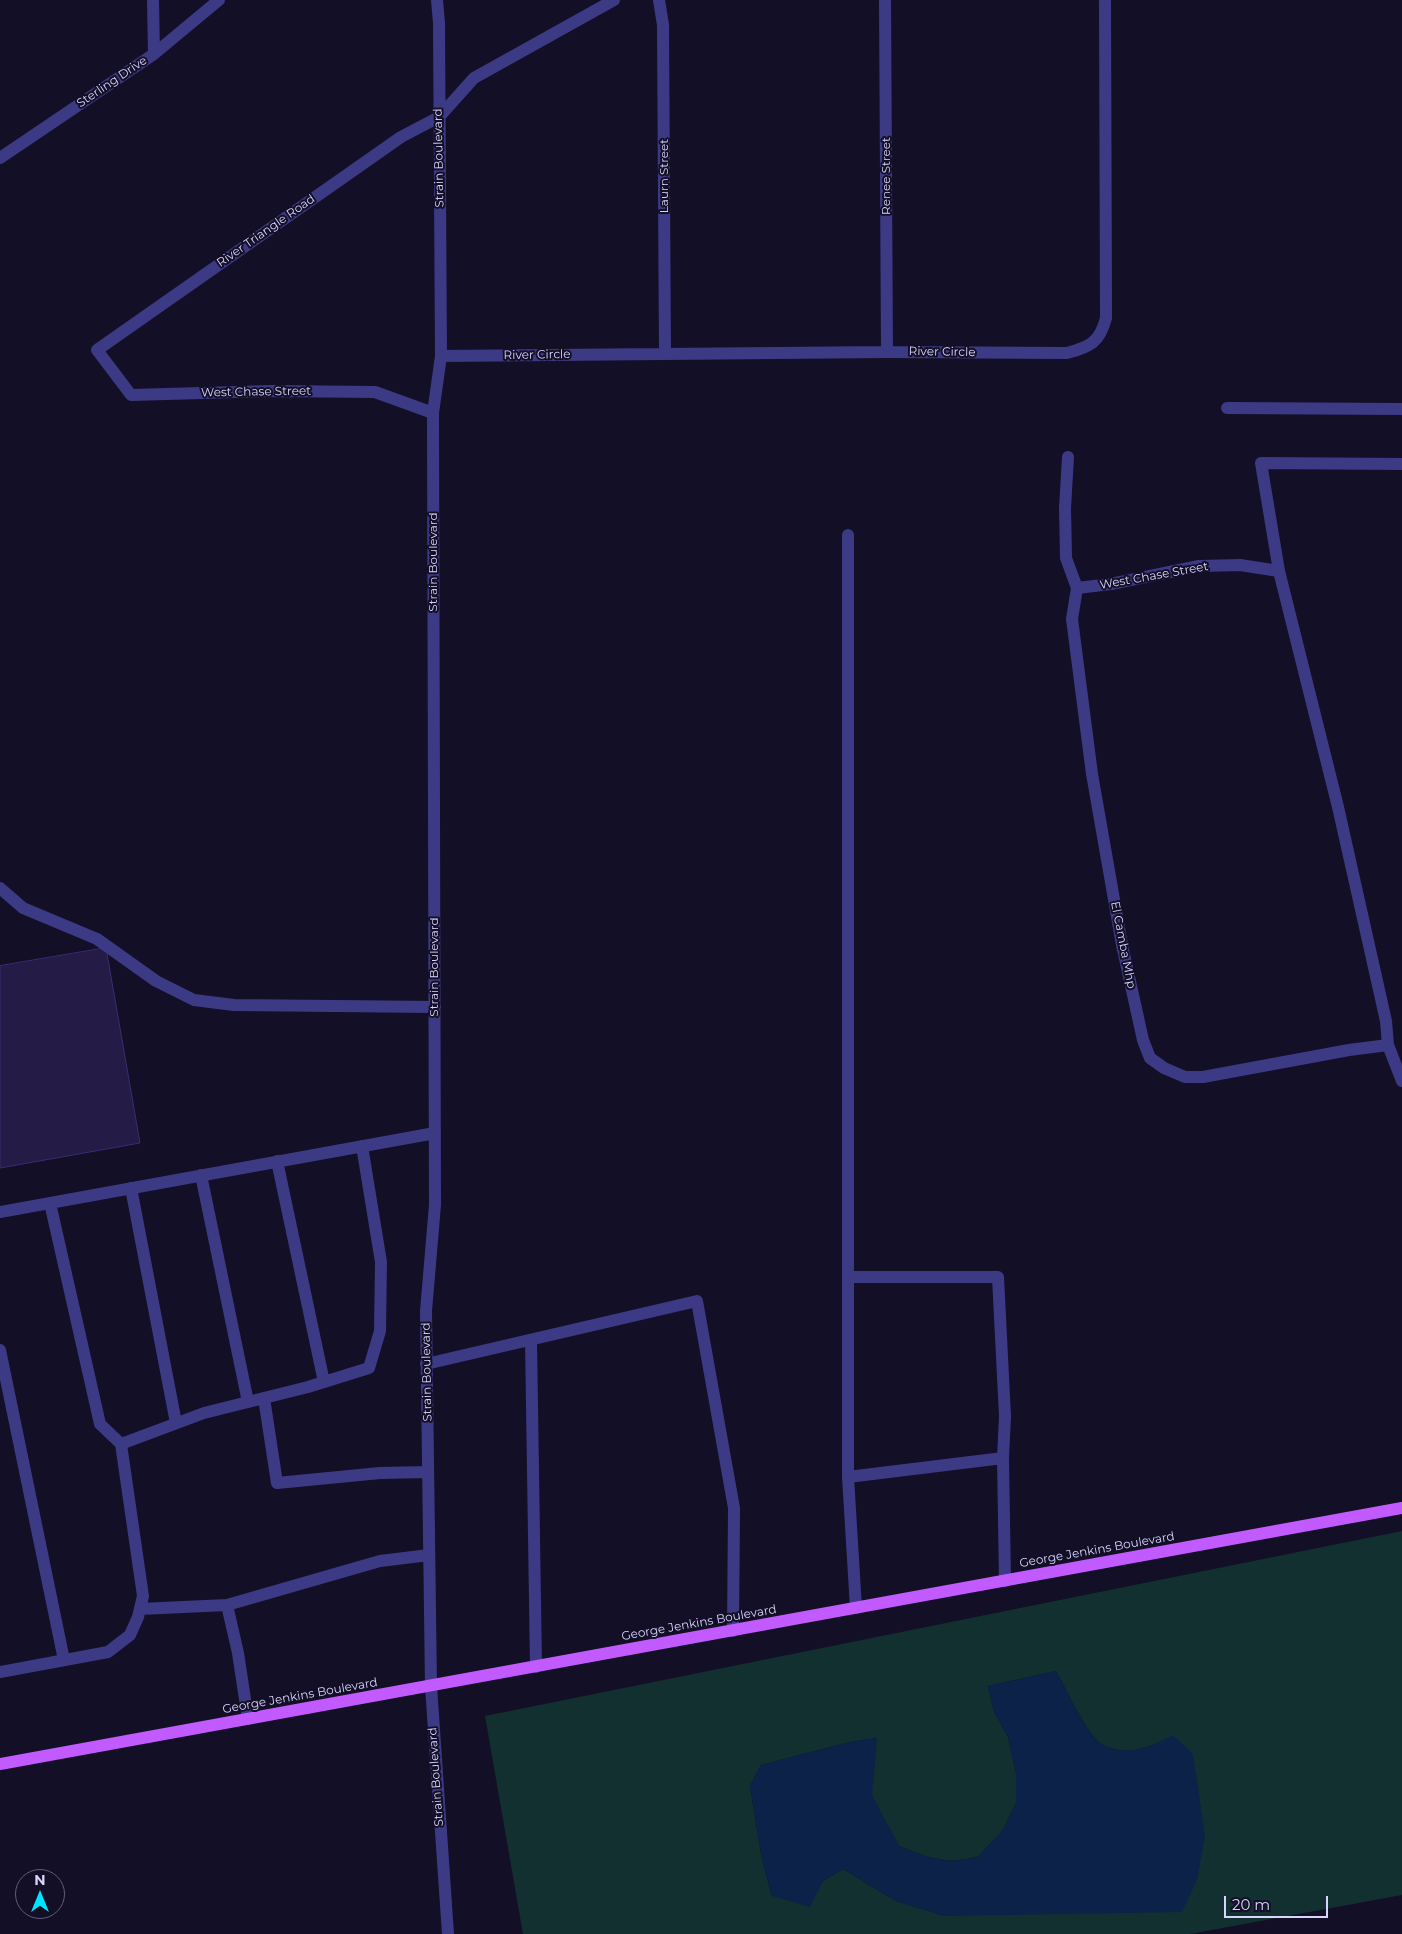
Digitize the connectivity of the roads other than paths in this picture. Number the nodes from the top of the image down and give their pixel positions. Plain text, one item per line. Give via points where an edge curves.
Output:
1 (153, 0) edge
2 (219, 0) edge
3 (437, 0) edge
4 (614, 0) edge
5 (659, 0) edge
6 (886, 0) edge
7 (1105, 0) edge
8 (154, 54) junction
9 (439, 117) junction
10 (0, 158) edge
11 (97, 350) joint
12 (887, 352) junction
13 (665, 353) junction
14 (441, 356) junction
15 (1227, 408) dead end
16 (1402, 409) edge
17 (433, 413) junction
18 (1068, 457) dead end
19 (1402, 464) edge
20 (848, 535) dead end
21 (1279, 571) junction
22 (1077, 588) junction
23 (0, 888) edge
24 (435, 1006) junction
25 (1388, 1045) junction
26 (1402, 1081) edge
27 (435, 1132) junction
28 (362, 1146) junction
29 (277, 1161) junction
30 (201, 1176) junction
31 (131, 1188) junction
32 (50, 1203) junction
33 (0, 1212) edge
34 (848, 1277) junction
35 (531, 1340) junction
36 (0, 1350) edge
37 (426, 1364) junction
38 (324, 1382) junction
39 (264, 1398) junction
40 (248, 1402) junction
41 (176, 1423) junction
42 (121, 1444) junction
43 (1003, 1458) junction
44 (428, 1472) junction
45 (848, 1477) junction
46 (1402, 1508) edge
47 (429, 1555) junction
48 (1005, 1581) junction
49 (227, 1605) junction
50 (856, 1608) junction
51 (140, 1609) junction
52 (733, 1631) junction
53 (64, 1660) junction
54 (536, 1667) junction
55 (0, 1672) edge
56 (430, 1686) junction
57 (248, 1719) junction
58 (0, 1764) edge
59 (448, 1934) edge

1 - 8 street
2 - 8 street, Sterling Drive
3 - 9 street, Strain Boulevard
4 - 9 street via 474,78
5 - 13 street, Laurn Street via 663,25
6 - 12 street, Renee Street
7 - 12 street, River Circle via 1106,318 1103,332 1088,348 1067,353
8 - 10 street, Sterling Drive
9 - 11 street, River Triangle Road via 401,137
9 - 14 street, Strain Boulevard
11 - 17 street, West Chase Street via 131,395 375,392
12 - 13 street, River Circle
13 - 14 street, River Circle
14 - 17 street, Strain Boulevard
15 - 16 street
17 - 24 street, Strain Boulevard
18 - 22 street via 1064,508 1066,558
19 - 21 street via 1261,463
20 - 34 street
21 - 22 street, West Chase Street via 1240,564 1199,566
21 - 25 street via 1338,807 1386,1021
22 - 25 street, El Camba Mhp via 1072,619 1092,774 1122,945 1150,1058 1185,1077 1203,1077
23 - 24 street via 23,908 97,939 156,981 194,1000 234,1005
24 - 27 street, Strain Boulevard
25 - 26 street
27 - 28 street
27 - 37 street, Strain Boulevard via 435,1205 426,1311
28 - 29 street
28 - 38 street via 381,1262 380,1331 369,1368
29 - 30 street
29 - 38 street
30 - 31 street
30 - 40 street
31 - 32 street
31 - 41 street
32 - 33 street
32 - 42 street via 100,1424
34 - 43 street via 998,1277 1005,1416
34 - 45 street
35 - 37 street
35 - 52 street via 697,1301 734,1508
35 - 54 street
36 - 53 street
37 - 44 street, Strain Boulevard
38 - 39 street
39 - 40 street
39 - 44 street via 277,1483
40 - 41 street via 204,1412
41 - 42 street
42 - 51 street via 143,1596
43 - 45 street
43 - 48 street
44 - 47 street, Strain Boulevard
45 - 50 street
46 - 48 main road, George Jenkins Boulevard
47 - 49 street via 380,1561
47 - 56 street, Strain Boulevard
48 - 50 main road, George Jenkins Boulevard
49 - 51 street
49 - 57 street
50 - 52 main road, George Jenkins Boulevard
51 - 53 street via 130,1635 108,1652
52 - 54 main road, George Jenkins Boulevard
53 - 55 street
54 - 56 main road, George Jenkins Boulevard
56 - 57 main road, George Jenkins Boulevard
56 - 59 street, Strain Boulevard
57 - 58 main road, George Jenkins Boulevard

